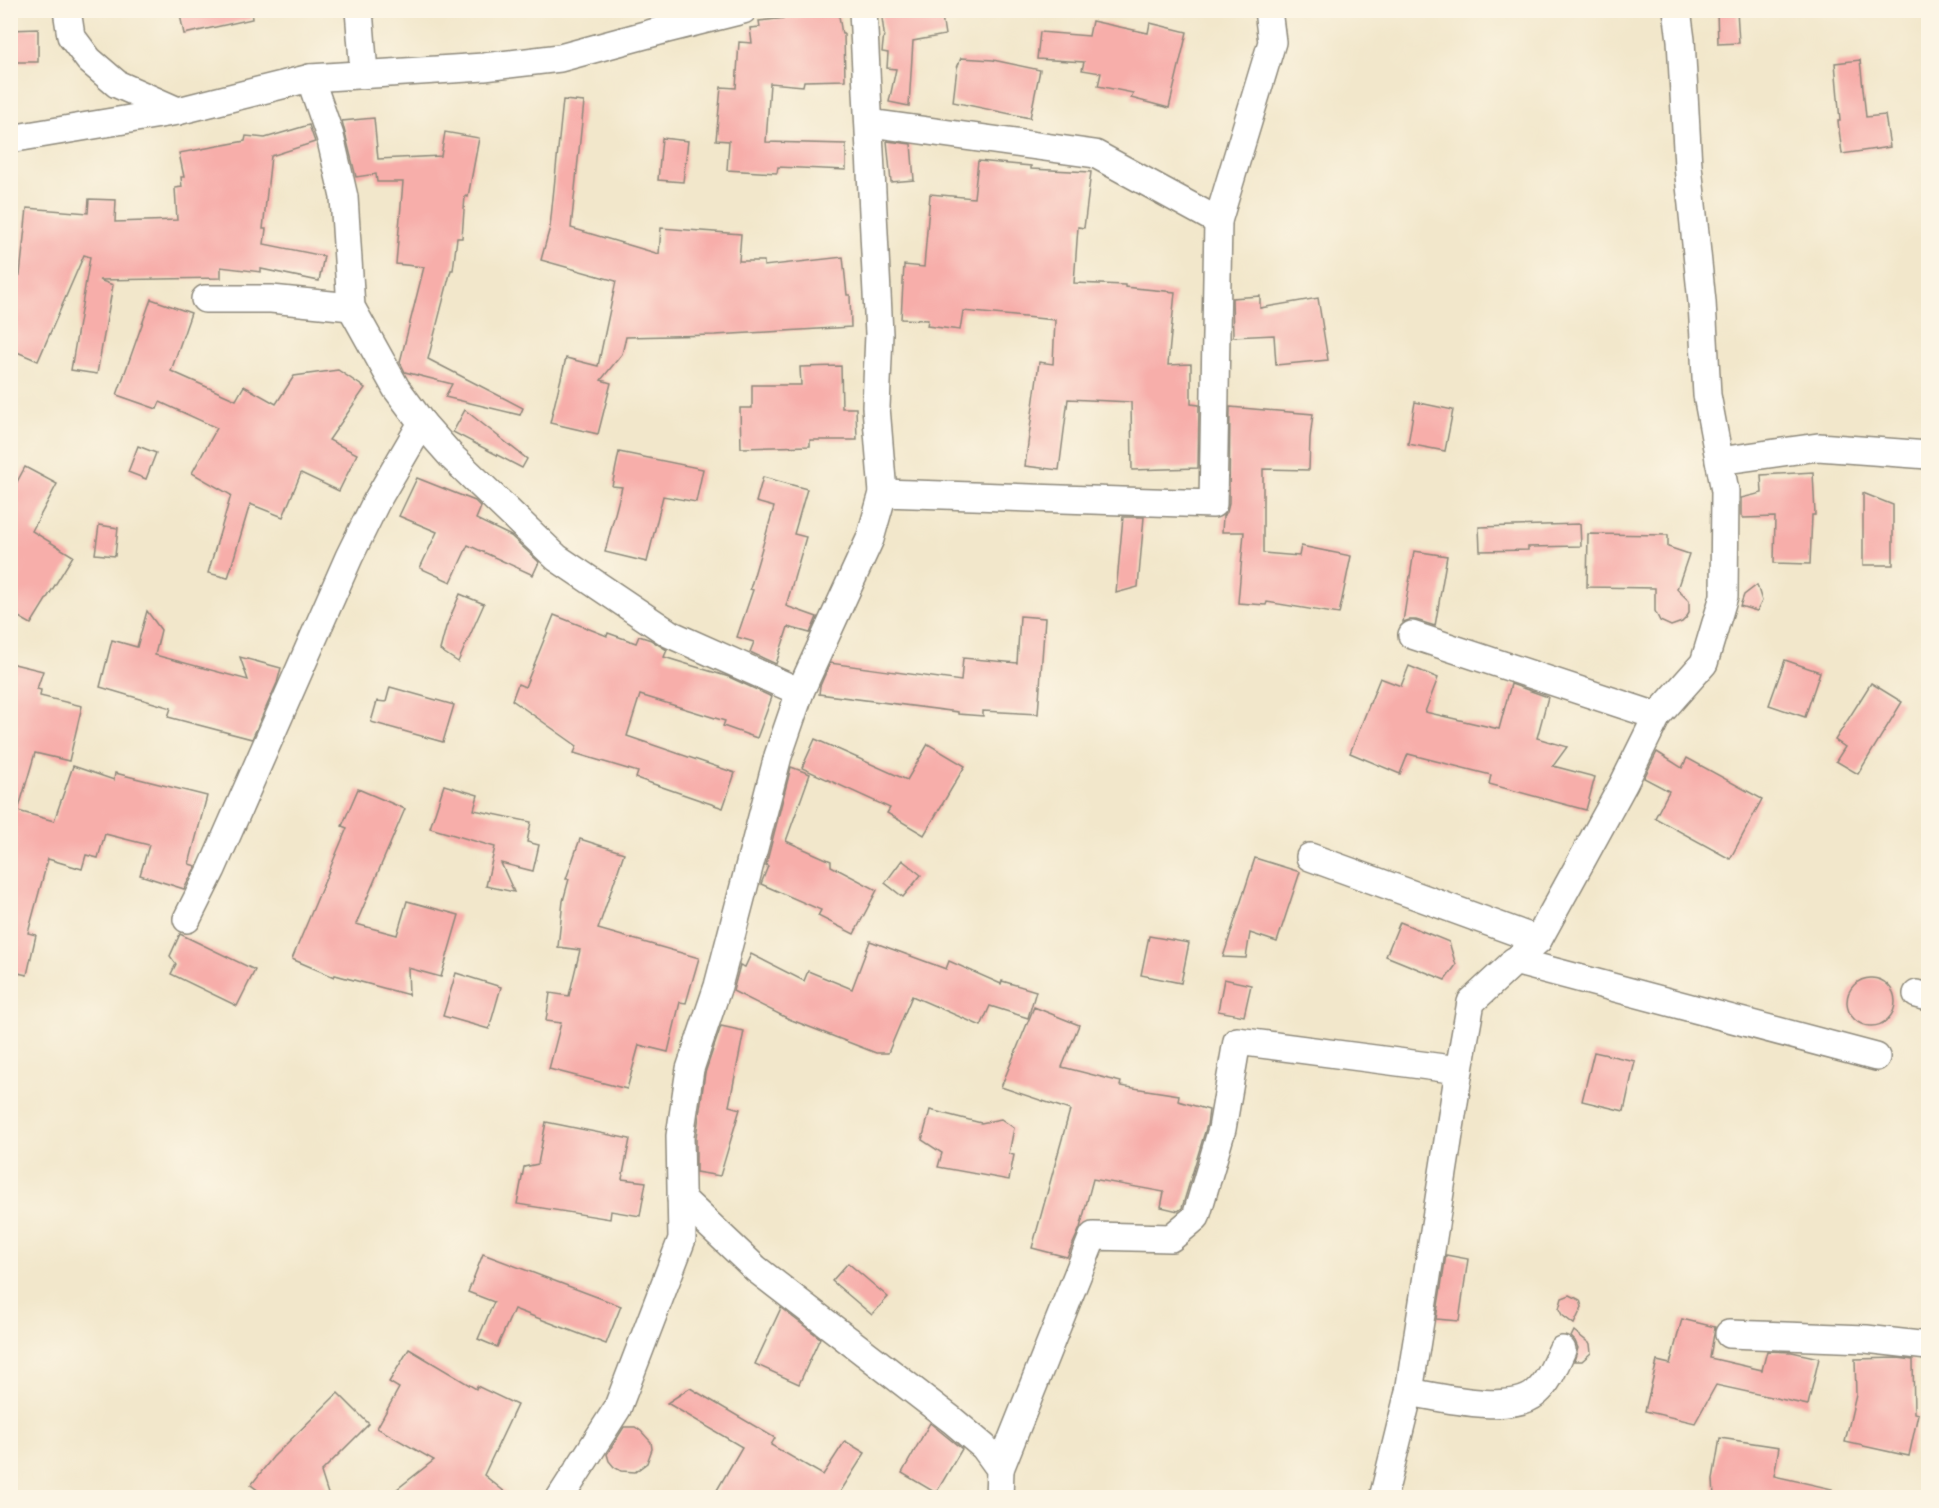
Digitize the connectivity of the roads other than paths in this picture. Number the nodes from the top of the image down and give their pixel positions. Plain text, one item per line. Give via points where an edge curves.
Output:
1 (67, 10) edge
2 (359, 10) edge
3 (743, 10) edge
4 (863, 10) edge
5 (1268, 10) edge
6 (1677, 10) edge
7 (364, 73) junction
8 (310, 78) junction
9 (178, 111) junction
10 (870, 123) junction
11 (10, 139) edge
12 (1218, 221) junction
13 (205, 299) dead end
14 (351, 307) junction
15 (422, 423) junction
16 (1929, 455) edge
17 (1719, 461) junction
18 (883, 493) junction
19 (1412, 634) dead end
20 (800, 692) junction
21 (1657, 716) junction
22 (1310, 857) dead end
23 (187, 919) dead end
24 (1538, 940) junction
25 (1514, 961) junction
26 (1876, 1057) dead end
27 (1460, 1070) junction
28 (681, 1198) junction
29 (1729, 1334) dead end
30 (1929, 1346) edge
31 (1562, 1350) dead end
32 (1409, 1392) junction
33 (1000, 1469) junction
34 (560, 1497) edge
35 (999, 1497) edge
36 (1383, 1497) edge

1 - 9 street via 71,36 88,60 117,84
2 - 7 street
3 - 7 street via 560,58 484,67
4 - 10 street
5 - 12 street via 1272,42
6 - 17 street via 1707,395
7 - 8 street
8 - 9 street
8 - 14 street via 330,136 344,197
9 - 11 street
10 - 12 street via 1095,154
10 - 18 street via 879,334 876,407
12 - 18 street via 1213,504
13 - 14 street via 271,299
14 - 15 street via 396,388
15 - 20 street via 557,558 670,634
15 - 23 street via 349,557
16 - 17 street via 1818,447
17 - 21 street via 1725,491 1724,596 1704,663
18 - 20 street via 870,539
19 - 21 street
20 - 28 street via 761,815 718,986 690,1069 680,1136
21 - 24 street
22 - 24 street
24 - 25 street
25 - 26 street
25 - 27 street via 1471,1002
27 - 32 street
27 - 33 street via 1237,1041 1222,1129 1196,1218 1171,1238 1093,1236
28 - 33 street via 756,1269 984,1447
28 - 34 street via 682,1239 617,1409
29 - 30 street via 1866,1339
31 - 32 street via 1548,1379 1534,1395 1509,1403 1471,1403
32 - 36 street
33 - 35 street

